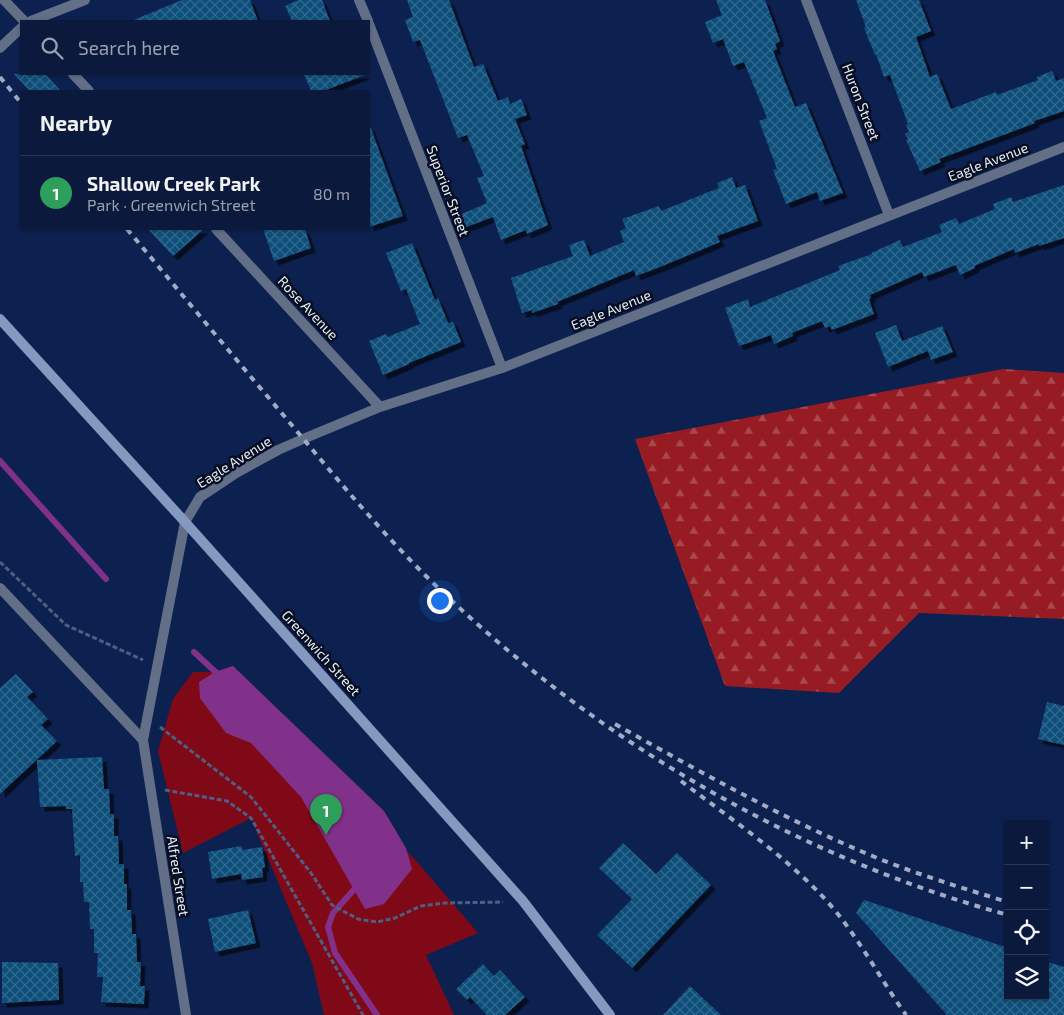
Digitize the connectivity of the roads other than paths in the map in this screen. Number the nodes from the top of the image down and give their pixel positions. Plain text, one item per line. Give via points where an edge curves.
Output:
1 (4, 0) edge
2 (85, 0) edge
3 (360, 0) edge
4 (806, 0) edge
5 (23, 20) edge
6 (34, 20) edge
7 (367, 20) edge
8 (370, 28) edge
9 (20, 29) edge
10 (0, 48) edge
11 (74, 75) edge
12 (88, 90) edge
13 (1064, 147) edge
14 (889, 215) junction
15 (217, 230) edge
16 (0, 319) edge
17 (502, 368) junction
18 (380, 407) junction
19 (185, 522) junction
20 (0, 588) edge
21 (143, 740) junction
22 (186, 1015) edge
23 (610, 1015) edge

1 - 5 street
2 - 6 street
3 - 7 street, Superior Street
4 - 14 street, Huron Street
8 - 17 street, Superior Street
9 - 10 street
11 - 12 street
13 - 14 street, Eagle Avenue
14 - 17 street, Eagle Avenue
15 - 18 street, Rose Avenue
16 - 19 street, Greenwich Street
17 - 18 street, Eagle Avenue
18 - 19 street, Eagle Avenue via 294,442 236,473 200,497
19 - 21 street, Alfred Street
19 - 23 street, Greenwich Street via 523,901
20 - 21 street
21 - 22 street, Alfred Street

